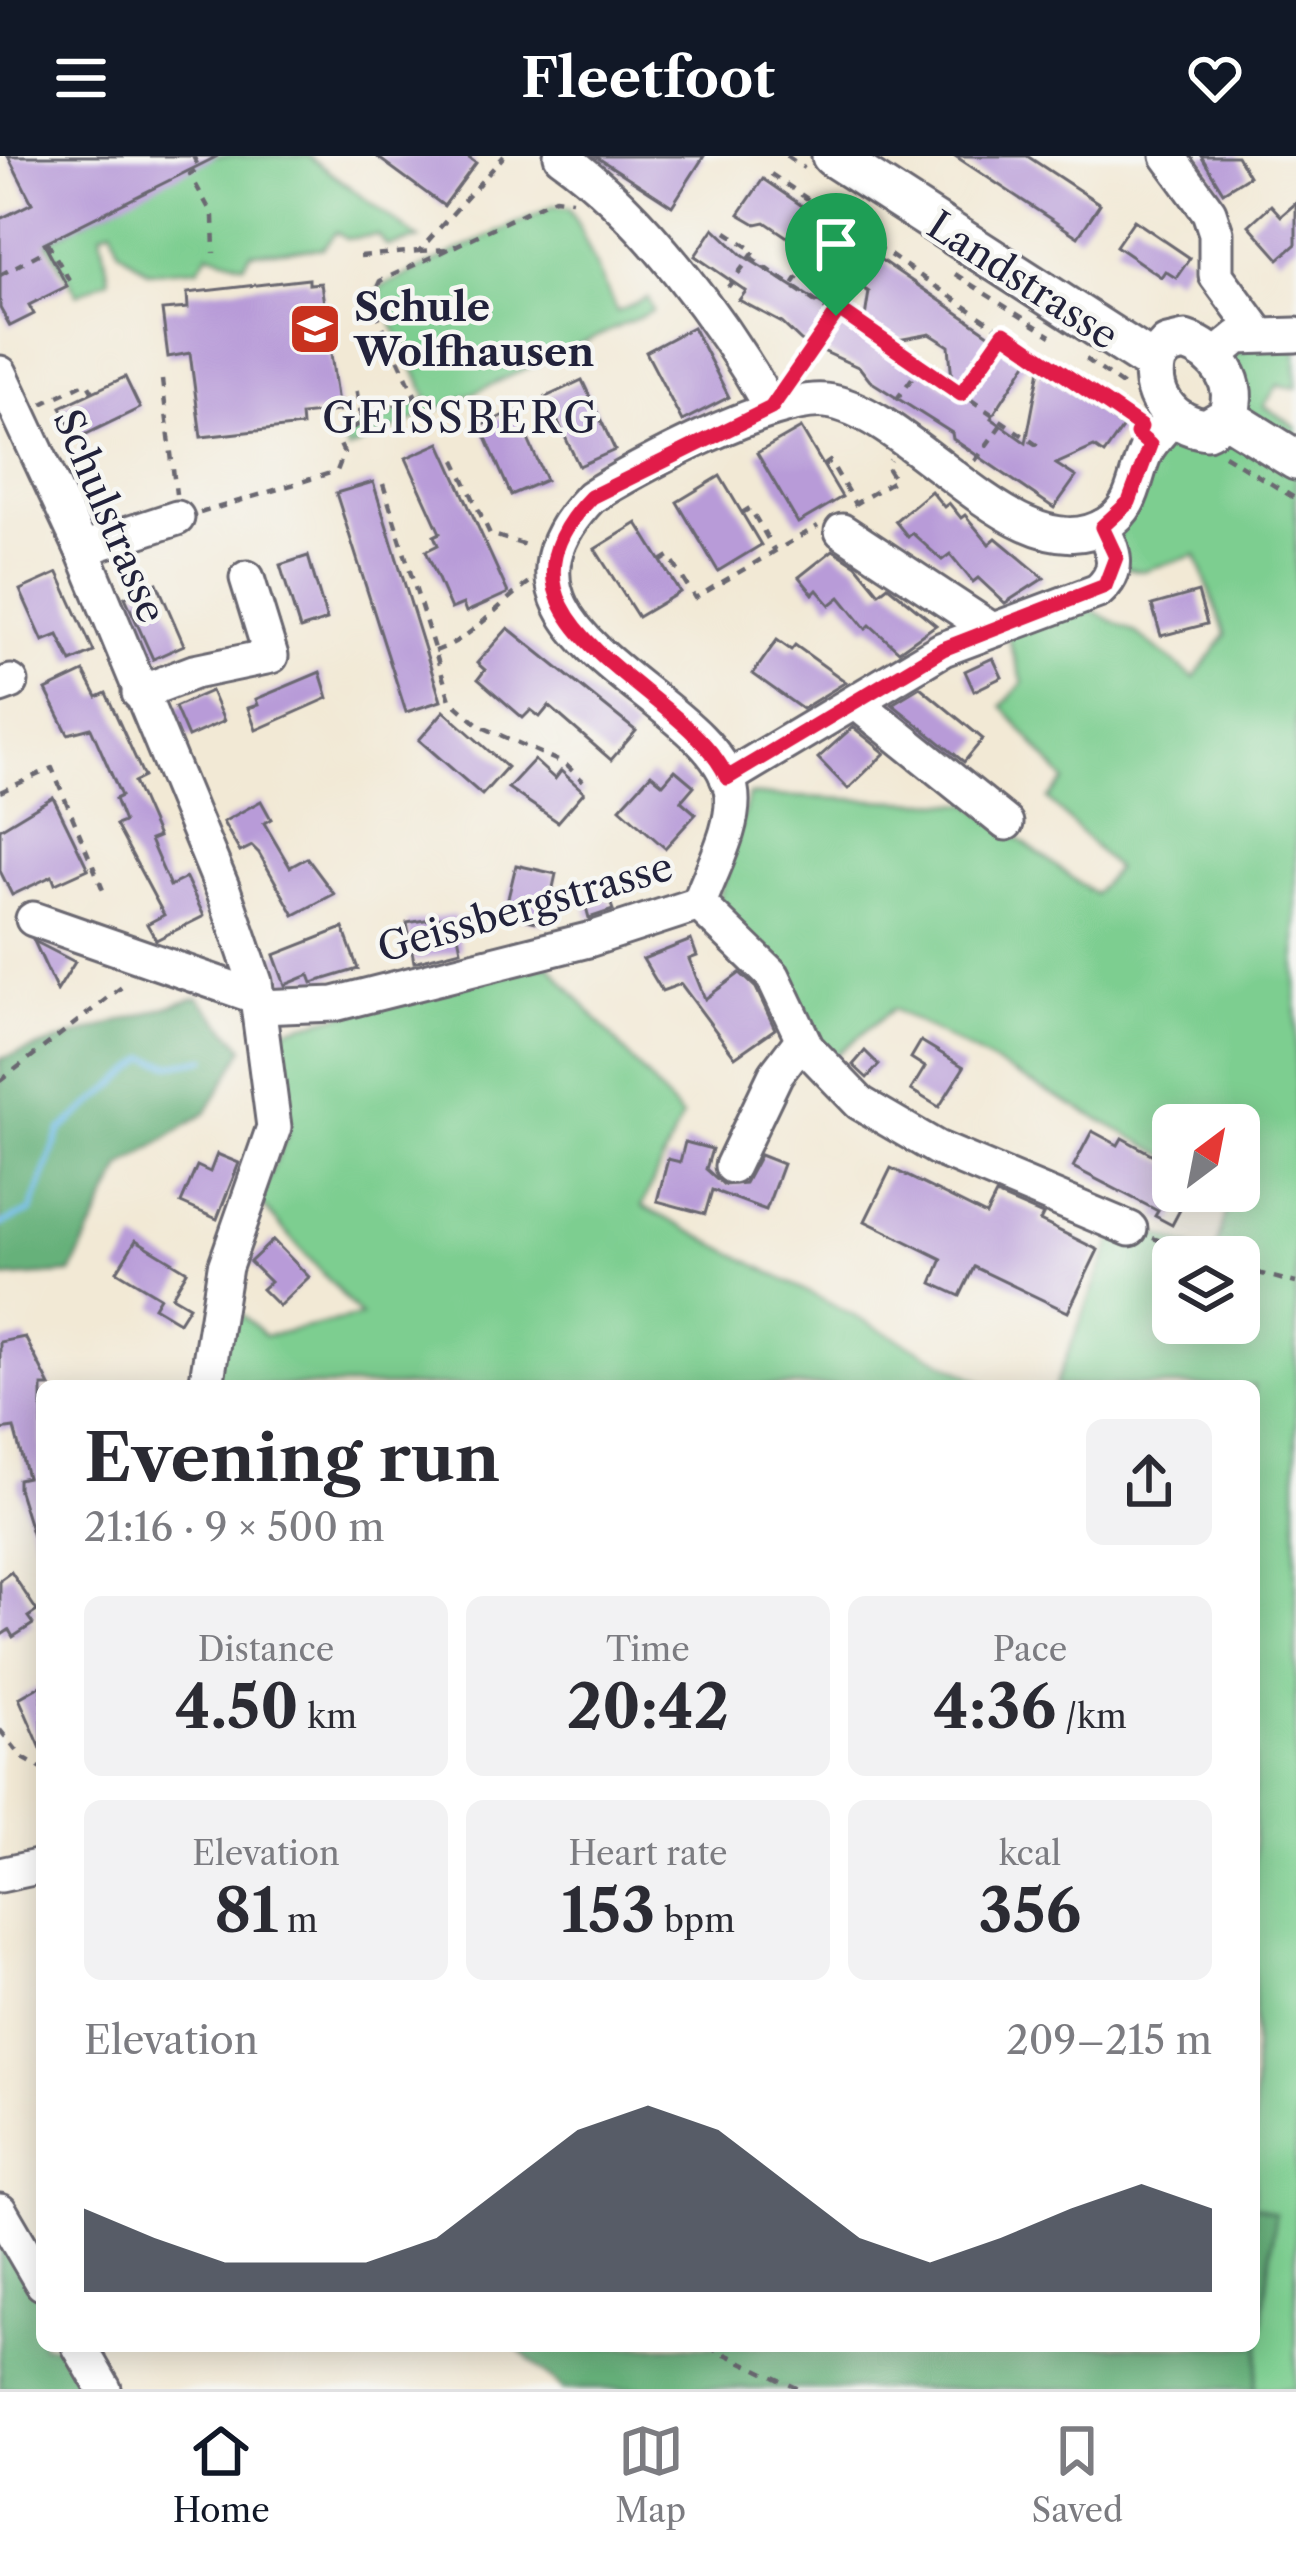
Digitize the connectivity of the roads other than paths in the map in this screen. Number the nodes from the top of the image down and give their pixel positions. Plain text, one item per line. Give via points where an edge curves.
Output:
1 (561, 156) edge
2 (1168, 156) edge
3 (826, 168) edge
4 (1258, 334) junction
5 (1296, 335) edge
6 (1214, 357) junction
7 (0, 373) edge
8 (1153, 400) junction
9 (771, 408) junction
10 (1218, 433) junction
11 (1296, 460) edge
12 (849, 517) road end
13 (177, 518) road end
14 (1102, 527) junction
15 (82, 549) junction
16 (247, 578) dead end
17 (989, 628) junction
18 (139, 693) junction
19 (858, 704) junction
20 (727, 778) junction
21 (1006, 823) dead end
22 (699, 904) junction
23 (33, 919) dead end
24 (258, 1002) junction
25 (802, 1040) junction
26 (732, 1166) dead end
27 (1130, 1228) road end
28 (207, 1380) edge
29 (36, 1867) edge
30 (0, 1875) edge
31 (0, 2211) edge
32 (36, 2273) edge
33 (82, 2352) edge
34 (104, 2389) edge

1 - 9 street via 615,202 710,310
2 - 4 street via 1209,212 1216,275
3 - 8 main road, Landstrasse
4 - 5 street
4 - 6 street via 1238,337
6 - 8 main road via 1176,341 1161,350
6 - 10 main road via 1232,392
7 - 15 street, Schulstrasse
8 - 10 main road
8 - 14 street via 1129,502
9 - 14 street via 824,400 890,432 1022,522 1079,535
9 - 20 street via 591,497 570,521 556,561 562,607 581,638 704,746
10 - 11 main road
12 - 17 street
13 - 15 street
14 - 17 street via 1116,557 1105,586
15 - 18 street, Schulstrasse
16 - 18 street via 271,656
17 - 19 street
18 - 24 street, Schulstrasse via 229,906
19 - 20 street
19 - 21 street
20 - 22 street, Geissbergstrasse via 730,813
22 - 24 street, Geissbergstrasse via 334,1004
22 - 25 street via 772,976
23 - 24 street
24 - 28 street, Schulstrasse via 274,1127 225,1268
25 - 26 street via 776,1074
25 - 27 street via 846,1092 902,1130
29 - 30 street
31 - 32 street
33 - 34 street

